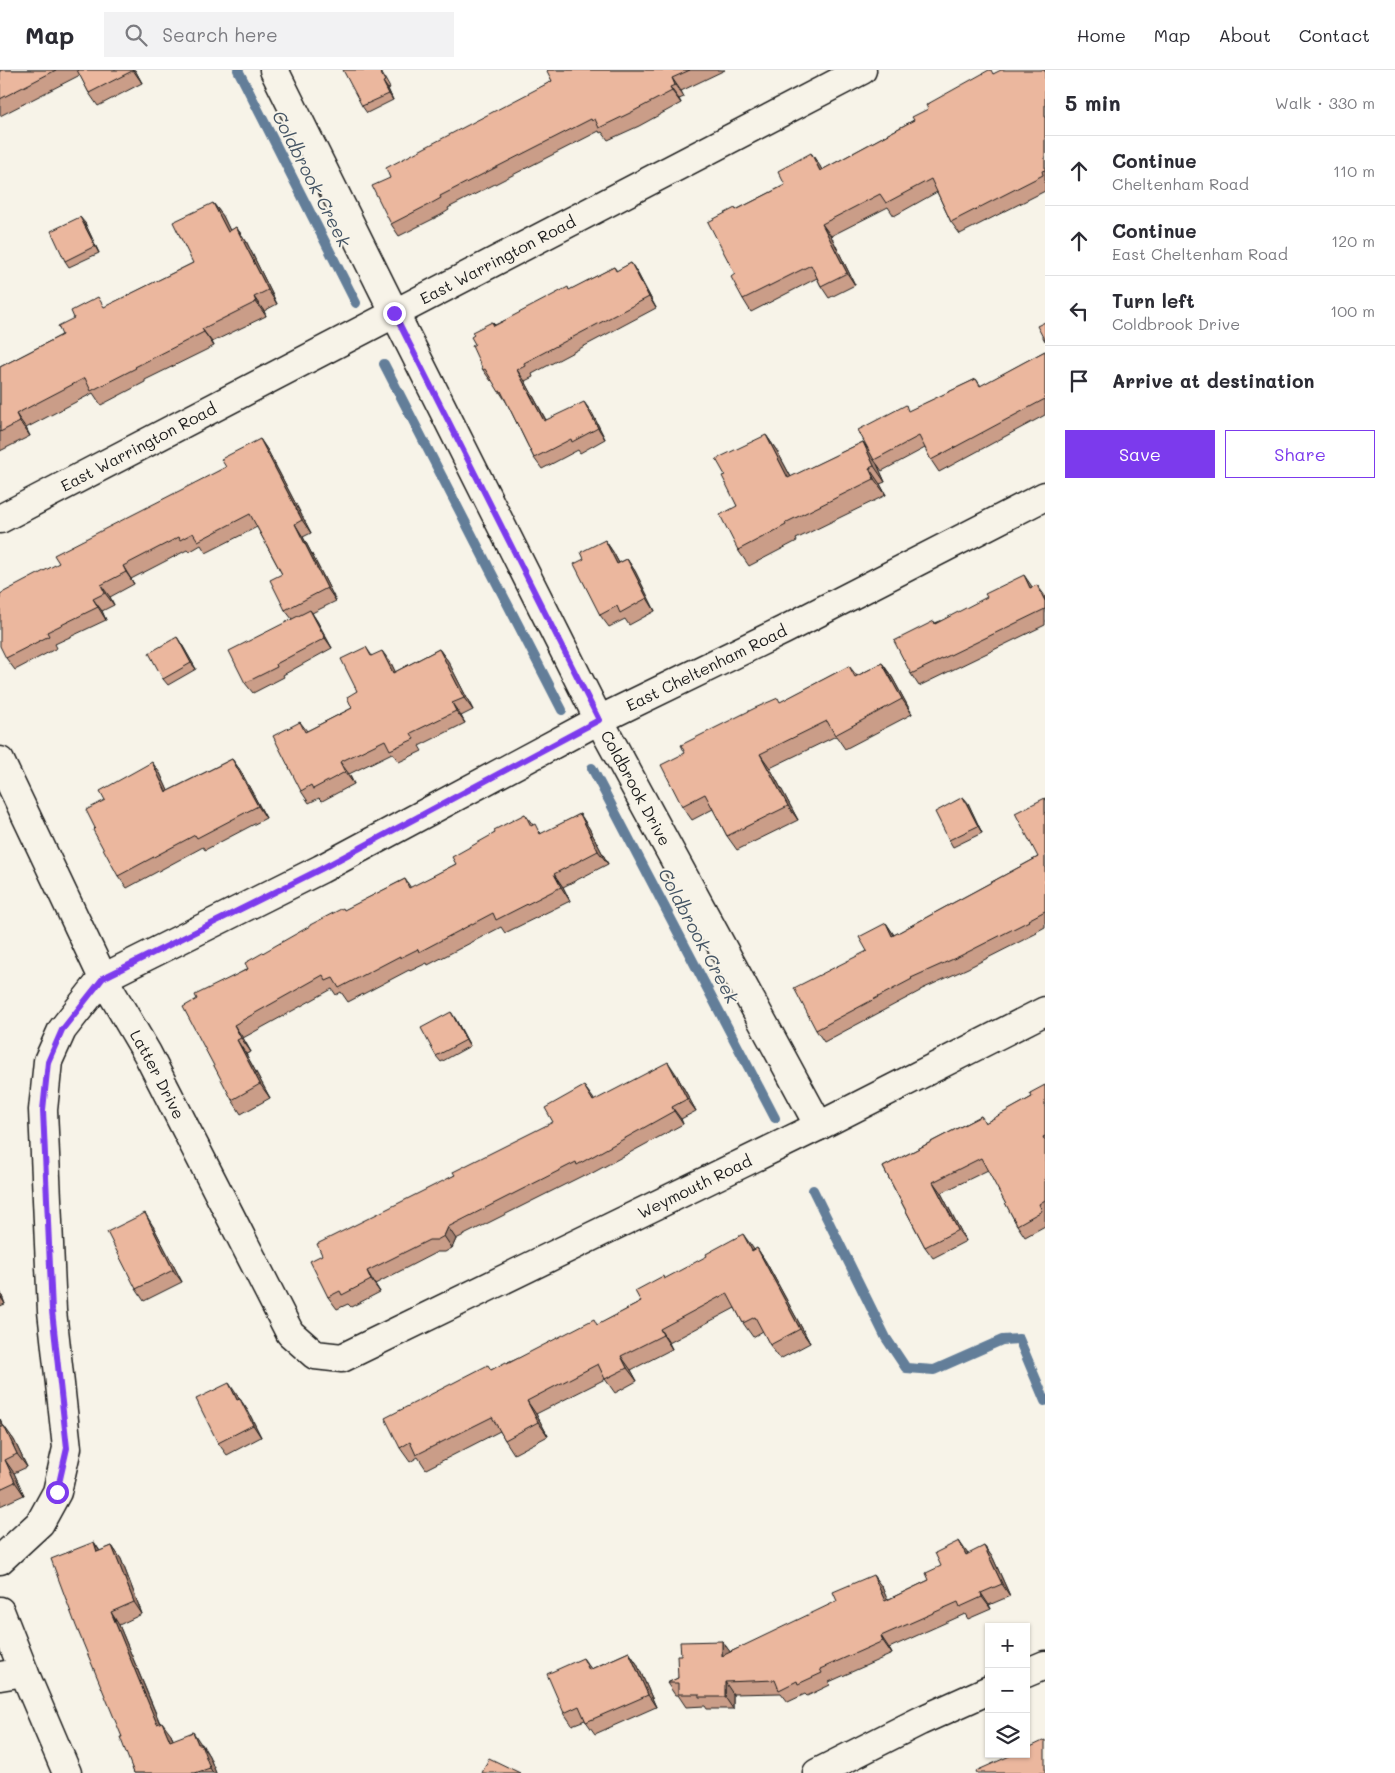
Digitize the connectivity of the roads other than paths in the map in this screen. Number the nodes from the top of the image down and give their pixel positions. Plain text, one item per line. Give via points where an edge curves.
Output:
1 (274, 70) edge
2 (862, 70) edge
3 (394, 313) junction
4 (1045, 496) edge
5 (0, 519) edge
6 (599, 720) junction
7 (0, 761) edge
8 (103, 978) junction
9 (1045, 1011) edge
10 (819, 1126) junction
11 (342, 1358) joint
12 (0, 1560) edge
13 (0, 1611) edge
14 (1045, 1665) edge
15 (1030, 1671) edge
16 (12, 1674) edge
17 (985, 1692) edge
18 (67, 1773) edge
19 (818, 1773) edge

1 - 3 street, Coldbrook Drive
2 - 3 street, East Warrington Road
3 - 5 street, East Warrington Road
3 - 6 street, Coldbrook Drive
4 - 6 street, East Cheltenham Road via 784,630
6 - 8 street, East Cheltenham Road via 321,869
6 - 10 street, Coldbrook Drive
7 - 8 street, Latter Drive
8 - 11 street, Latter Drive via 147,1054 290,1333 314,1355
8 - 12 street via 62,1030 48,1062 43,1110 52,1311 67,1448 57,1492 40,1523
9 - 10 street, Weymouth Road
10 - 11 street, Weymouth Road
13 - 16 street
14 - 15 street
16 - 18 street
17 - 19 street

